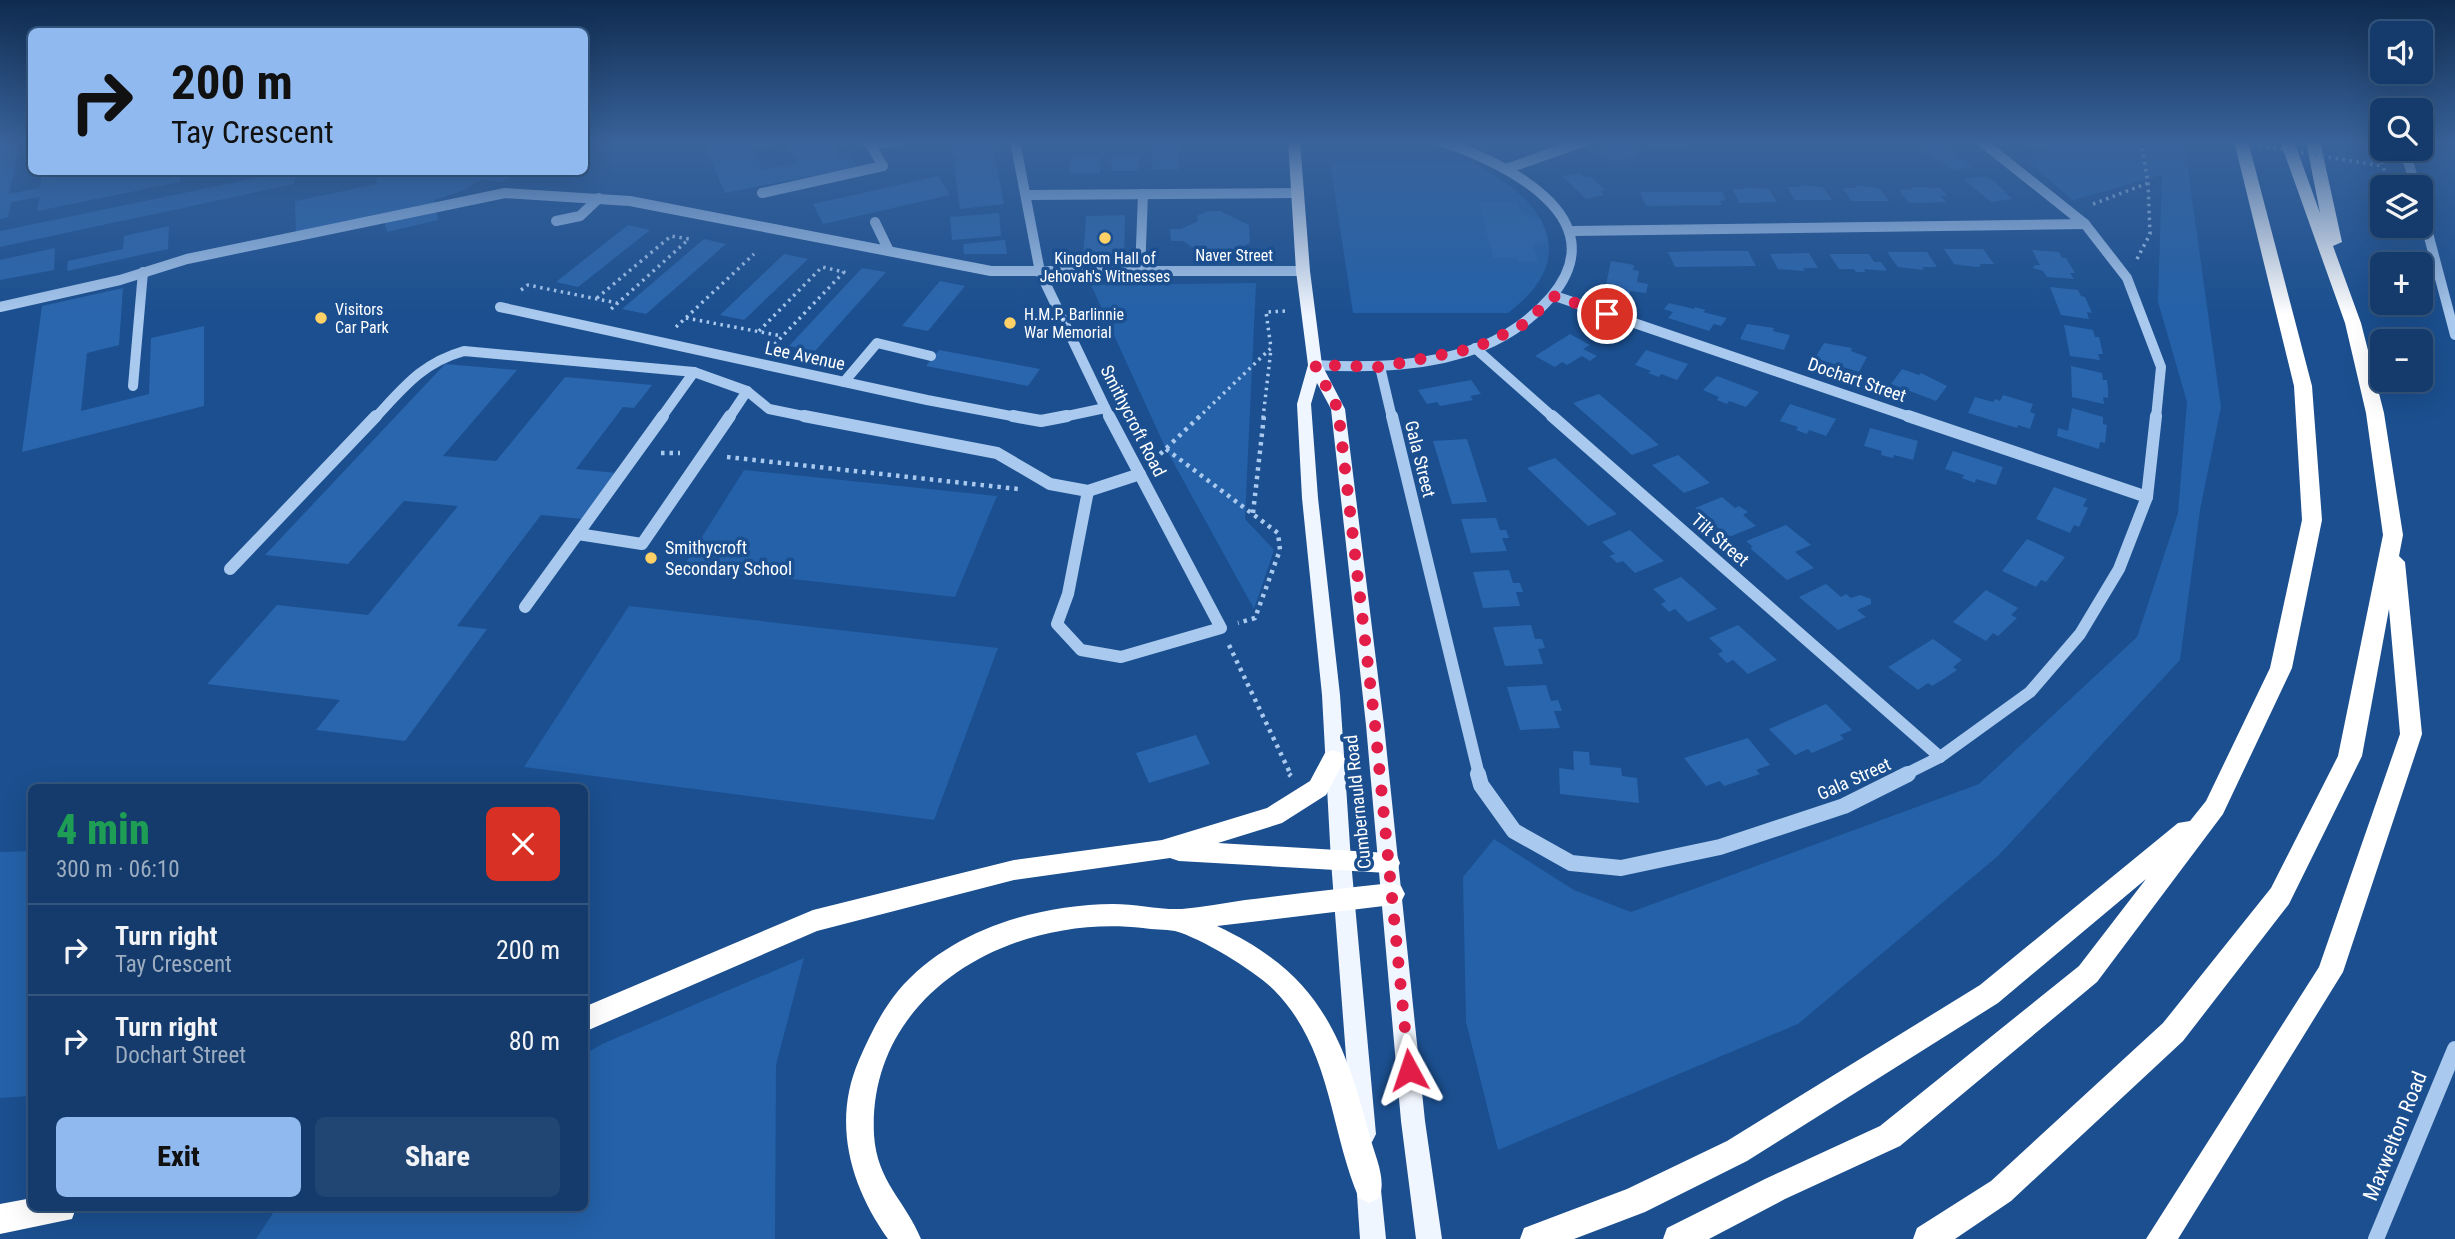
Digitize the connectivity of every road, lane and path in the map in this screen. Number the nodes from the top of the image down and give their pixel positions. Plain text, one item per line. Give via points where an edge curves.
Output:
1 (477, 199) edge
2 (598, 199) edge
3 (607, 199) edge
4 (1028, 199) edge
5 (1143, 199) edge
6 (1299, 199) edge
7 (1548, 199) edge
8 (2054, 199) edge
9 (2108, 199) edge
10 (2149, 199) edge
11 (2256, 199) edge
12 (2308, 199) edge
13 (2326, 199) edge
14 (2072, 213) junction
15 (556, 221) dead end
16 (875, 222) dead end
17 (2085, 224) junction
18 (1572, 231) junction
19 (2429, 238) edge
20 (889, 251) junction
21 (754, 254) dead end
22 (1303, 271) junction
23 (144, 272) junction
24 (1040, 272) junction
25 (1140, 272) junction
26 (2127, 278) junction
27 (1555, 296) junction
28 (597, 298) junction
29 (618, 303) junction
30 (0, 307) edge
31 (500, 307) joint
32 (1309, 311) junction
33 (686, 318) junction
34 (2353, 323) junction
35 (591, 327) junction
36 (2454, 329) edge
37 (759, 331) junction
38 (782, 336) junction
39 (660, 342) junction
40 (1271, 348) junction
41 (1475, 348) junction
42 (931, 356) dead end
43 (757, 363) junction
44 (1315, 365) junction
45 (1380, 367) junction
46 (694, 372) junction
47 (844, 382) junction
48 (133, 386) dead end
49 (747, 391) junction
50 (1105, 408) junction
51 (1166, 449) junction
52 (636, 452) junction
53 (704, 454) junction
54 (1139, 474) junction
55 (1050, 484) junction
56 (1088, 491) junction
57 (2147, 497) junction
58 (1253, 513) junction
59 (578, 534) junction
60 (2393, 535) junction
61 (230, 569) dead end
62 (525, 607) dead end
63 (1221, 628) junction
64 (1940, 757) junction
65 (1334, 759) junction
66 (1305, 797) junction
67 (2215, 807) junction
68 (1163, 850) junction
69 (1341, 861) junction
70 (1388, 863) junction
71 (1392, 894) junction
72 (1346, 899) junction
73 (1177, 920) junction
74 (588, 1018) edge
75 (2455, 1049) edge
76 (1369, 1188) junction
77 (44, 1211) edge
78 (0, 1219) edge
79 (2383, 1235) edge
80 (906, 1239) edge
81 (1373, 1239) edge
82 (1429, 1239) edge
83 (1535, 1239) edge
84 (1678, 1239) edge
85 (1928, 1239) edge
86 (2161, 1239) edge

1 - 23 street, Naver Street
2 - 15 street via 580,216
3 - 20 street, Naver Street
4 - 24 street, Smithycroft Road
5 - 25 street
6 - 22 main road, Cumbernauld Road
7 - 18 street
8 - 14 street, Gala Street
9 - 14 path
10 - 26 path via 2150,233
11 - 67 highway via 2303,386 2312,520 2281,668
12 - 34 highway
13 - 34 highway
14 - 17 street, Gala Street
16 - 20 street
17 - 18 street
17 - 26 street, Gala Street
18 - 27 street via 1573,267
19 - 36 street
20 - 24 street, Naver Street via 991,271
21 - 33 path
22 - 25 street, Naver Street
22 - 32 main road, Cumbernauld Road
23 - 30 street, Naver Street
23 - 48 street
24 - 25 street, Naver Street
24 - 50 street, Smithycroft Road
26 - 57 street, Gala Street via 2161,367
27 - 41 street via 1521,326
27 - 57 street, Dochart Street
28 - 29 path
28 - 29 path via 671,236 689,239
28 - 31 path via 528,285
29 - 35 path
31 - 35 street, Lee Avenue
32 - 40 path via 1266,312
32 - 44 main road, Cumbernauld Road
33 - 37 path
33 - 39 path
34 - 60 highway via 2375,413
35 - 39 street, Lee Avenue
37 - 38 path
37 - 38 path via 822,267 844,272
38 - 43 path
39 - 43 street, Lee Avenue
40 - 51 path
40 - 58 path
41 - 45 street
41 - 64 street, Tilt Street
42 - 47 street via 877,344
43 - 47 street, Lee Avenue
44 - 45 street
44 - 65 main road, Cumbernauld Road via 1304,404
44 - 70 main road, Cumbernauld Road via 1338,409
45 - 64 street, Gala Street via 1481,785 1514,831 1570,863 1621,867 1720,847 1844,806
46 - 49 street
46 - 52 street
46 - 61 street via 464,351 440,358 419,371
47 - 50 street, Lee Avenue via 1041,421
49 - 53 street
49 - 55 street via 769,409 997,453
50 - 54 street, Smithycroft Road
51 - 54 path
51 - 58 path
52 - 53 path
52 - 59 street
53 - 55 path via 1009,490
53 - 59 street via 642,544
54 - 56 street
54 - 63 street, Smithycroft Road
55 - 56 street
56 - 63 street via 1068,594 1057,624 1081,650 1121,657
57 - 64 street, Gala Street via 2119,569 2080,634 2030,692
58 - 63 path via 1278,533 1280,550 1255,618
59 - 62 street
60 - 85 highway via 2350,757 2280,896 2173,1032 2001,1191
60 - 86 highway via 2411,734 2330,971
63 - 66 path via 1282,762
65 - 66 highway via 1318,788
65 - 69 main road, Cumbernauld Road
66 - 68 highway via 1274,816
67 - 83 highway via 1989,994 1737,1152 1634,1201
67 - 84 highway via 2088,974 1890,1136
68 - 69 highway
68 - 74 highway via 1014,870 813,921
69 - 70 highway
69 - 72 main road, Cumbernauld Road
70 - 71 main road, Cumbernauld Road
71 - 72 highway
71 - 82 main road, Cumbernauld Road
72 - 73 highway
72 - 76 main road, Cumbernauld Road
73 - 76 highway via 1259,962 1308,1009 1325,1041
73 - 80 highway via 1112,915 1011,929 964,951 925,981 876,1049 862,1091 858,1130 866,1172 886,1213
75 - 79 street, Maxwelton Road
76 - 81 main road, Cumbernauld Road
77 - 78 highway

